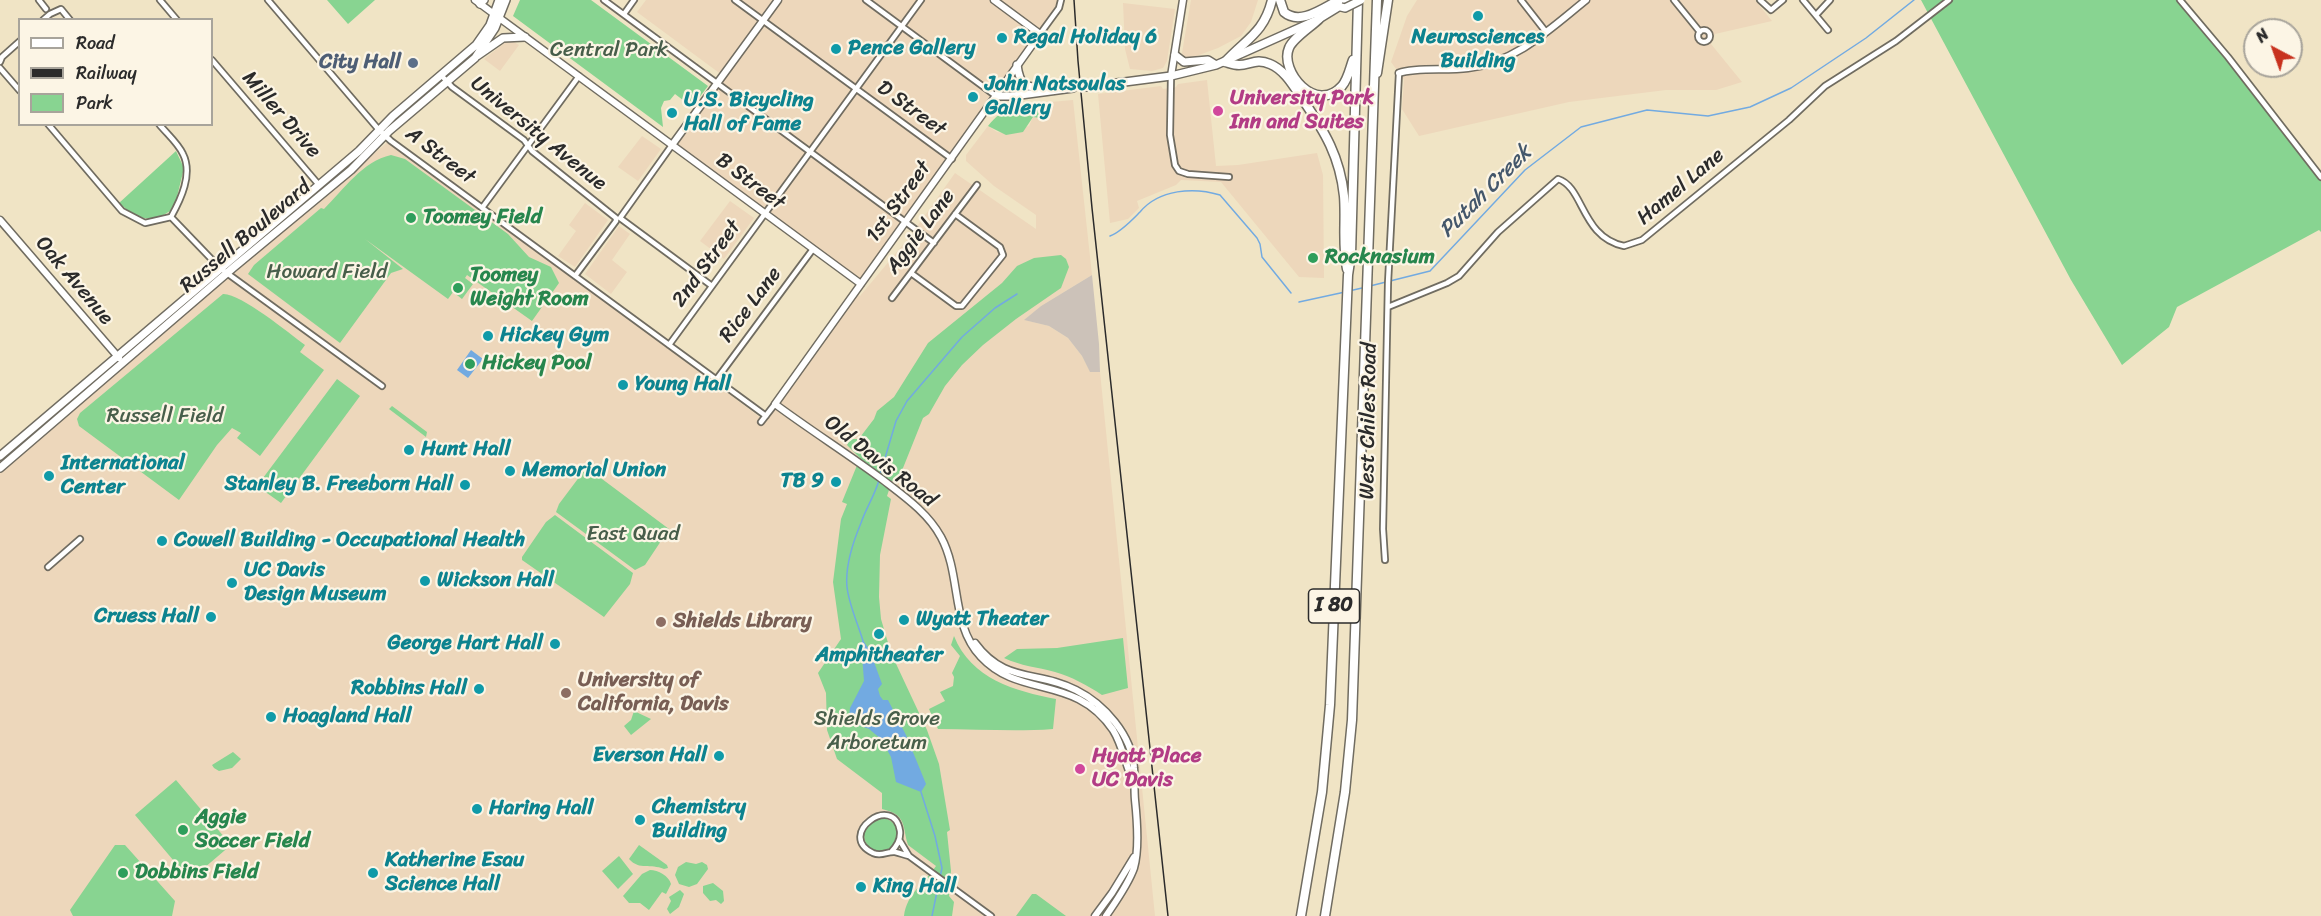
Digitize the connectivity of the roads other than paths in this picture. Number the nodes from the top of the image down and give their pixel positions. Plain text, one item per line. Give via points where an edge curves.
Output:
1 (39, 0) edge
2 (160, 0) edge
3 (268, 0) edge
4 (499, 0) edge
5 (506, 0) edge
6 (604, 0) edge
7 (634, 0) edge
8 (735, 0) edge
9 (778, 0) edge
10 (866, 0) edge
11 (921, 0) edge
12 (994, 0) edge
13 (1061, 0) edge
14 (1183, 0) edge
15 (1272, 0) edge
16 (1280, 0) edge
17 (1350, 0) edge
18 (1360, 0) edge
19 (1377, 0) edge
20 (1388, 0) edge
21 (1521, 0) edge
22 (1586, 0) edge
23 (1674, 0) edge
24 (1760, 0) edge
25 (1783, 0) edge
26 (1803, 0) edge
27 (1830, 0) edge
28 (1948, 0) edge
29 (2180, 0) edge
30 (480, 1) edge
31 (1340, 4) edge
32 (46, 9) dead end
33 (624, 14) junction
34 (1816, 14) junction
35 (497, 17) junction
36 (45, 18) edge
37 (68, 18) edge
38 (175, 18) edge
39 (1319, 19) junction
40 (763, 21) junction
41 (902, 26) junction
42 (1828, 30) dead end
43 (1546, 32) junction
44 (1700, 32) dead end
45 (1040, 34) junction
46 (525, 37) junction
47 (18, 43) edge
48 (1355, 54) junction
49 (1175, 56) junction
50 (475, 58) junction
51 (213, 61) edge
52 (0, 62) edge
53 (1225, 62) junction
54 (1017, 65) junction
55 (1216, 65) junction
56 (0, 68) edge
57 (1399, 73) joint
58 (441, 75) junction
59 (579, 76) junction
60 (1171, 76) junction
61 (446, 82) junction
62 (717, 84) junction
63 (1086, 87) dead end
64 (1073, 88) dead end
65 (1373, 88) junction
66 (18, 89) edge
67 (856, 89) junction
68 (1060, 90) junction
69 (996, 96) junction
70 (50, 126) edge
71 (161, 126) edge
72 (382, 132) junction
73 (528, 145) junction
74 (672, 145) junction
75 (810, 152) junction
76 (952, 159) junction
77 (1229, 177) dead end
78 (2321, 177) edge
79 (319, 185) junction
80 (977, 186) dead end
81 (325, 192) junction
82 (482, 208) junction
83 (765, 214) junction
84 (955, 214) junction
85 (171, 217) junction
86 (618, 218) junction
87 (0, 220) edge
88 (905, 221) junction
89 (934, 243) junction
90 (813, 249) junction
91 (223, 271) junction
92 (911, 273) junction
93 (1348, 275) junction
94 (575, 276) junction
95 (861, 284) junction
96 (712, 286) junction
97 (892, 298) dead end
98 (1388, 307) junction
99 (669, 345) junction
100 (117, 357) junction
101 (123, 363) junction
102 (716, 380) junction
103 (382, 387) dead end
104 (71, 396) junction
105 (775, 404) junction
106 (62, 416) junction
107 (766, 416) junction
108 (761, 422) dead end
109 (0, 456) edge
110 (0, 468) edge
111 (80, 539) dead end
112 (1385, 560) dead end
113 (48, 567) dead end
114 (899, 840) junction
115 (891, 852) junction
116 (909, 856) junction
117 (1134, 857) junction
118 (991, 916) edge
119 (1095, 916) edge
120 (1106, 916) edge
121 (1300, 916) edge
122 (1325, 916) edge

1 - 32 street
2 - 38 street
3 - 72 street, A Street
4 - 35 main road
5 - 35 main road
6 - 33 street
7 - 33 street
8 - 40 street, D Street
9 - 40 street
10 - 41 street
11 - 41 street, 2nd Street
12 - 45 street
13 - 45 street, 1st Street
14 - 49 street
15 - 53 highway via 1261,28
16 - 31 highway via 1288,15 1301,18
17 - 31 main road, bridge
18 - 31 main road, bridge via 1345,8
18 - 48 highway, I 80
19 - 65 highway, I 80
20 - 65 highway via 1381,61
21 - 43 street
22 - 43 street
23 - 44 street
24 - 25 street via 1771,10
26 - 34 street
27 - 34 street
28 - 98 street, Hamel Lane via 1908,32 1825,86 1642,240 1624,246 1608,240 1588,220 1568,184 1558,179 1498,232 1458,276
29 - 78 street
30 - 35 street, B Street
31 - 39 main road
33 - 62 street
34 - 42 street
35 - 46 street, B Street
35 - 50 main road, Russell Boulevard
35 - 58 main road, Russell Boulevard via 476,45
36 - 37 street via 61,9
39 - 48 highway via 1294,40 1288,52 1289,65 1308,92 1325,96 1335,92 1346,79
39 - 53 main road
40 - 62 street
40 - 67 street, D Street
41 - 67 street, 2nd Street
41 - 69 street
43 - 57 street via 1502,59 1470,68
45 - 54 street, 1st Street
46 - 50 main road via 503,38
46 - 59 street, B Street
47 - 52 street
48 - 93 highway, I 80
49 - 55 main road via 1184,62 1208,60
49 - 60 street
50 - 61 main road, Russell Boulevard
51 - 79 street, Miller Drive
53 - 55 main road
53 - 93 highway via 1239,65 1263,61 1277,67 1326,132 1338,164 1344,197 1344,256
54 - 68 main road via 1025,86
54 - 69 street, 1st Street
55 - 60 main road
56 - 66 street
57 - 98 street, West Chiles Road
58 - 61 street, University Avenue
58 - 72 main road, Russell Boulevard
59 - 73 street
59 - 74 street, B Street
60 - 63 main road
60 - 77 street via 1170,135 1175,165 1188,174
61 - 72 main road, Russell Boulevard
61 - 73 street, University Avenue
62 - 74 street
62 - 75 street
64 - 68 main road
65 - 122 highway, I 80 via 1352,720
67 - 75 street, 2nd Street
67 - 76 street, D Street
68 - 69 main road
69 - 76 street, 1st Street
70 - 85 street via 122,211 145,223
71 - 85 street via 187,162 181,199
72 - 79 main road, Russell Boulevard
72 - 81 main road, Russell Boulevard via 370,153
72 - 82 street, A Street
73 - 82 street
73 - 86 street, University Avenue
74 - 83 street, B Street
74 - 86 street
75 - 83 street, 2nd Street
75 - 88 street
76 - 88 street, 1st Street
79 - 81 street, Miller Drive
79 - 91 main road, Russell Boulevard
80 - 84 street, Aggie Lane
81 - 91 main road, Russell Boulevard
82 - 94 street, A Street
83 - 90 street, B Street
83 - 96 street, 2nd Street
84 - 89 street, Aggie Lane
84 - 92 street via 1000,247 1003,255 962,306 956,306
85 - 91 street
86 - 94 street
86 - 96 street, University Avenue
87 - 100 street, Oak Avenue
88 - 89 street
88 - 95 street, 1st Street
89 - 92 street, Aggie Lane
90 - 95 street, B Street
90 - 102 street, Rice Lane
91 - 100 main road, Russell Boulevard
91 - 101 main road, Russell Boulevard
91 - 103 street
92 - 97 street, Aggie Lane
93 - 121 highway, I 80 via 1329,716 1321,801
94 - 99 street, A Street
95 - 105 street, 1st Street
96 - 99 street, 2nd Street
98 - 112 street, West Chiles Road
99 - 102 street, A Street
100 - 101 street, Oak Avenue
100 - 104 main road, Russell Boulevard
101 - 106 main road, Russell Boulevard
102 - 107 street, A Street
104 - 106 main road
104 - 109 main road, Russell Boulevard
105 - 107 street, 1st Street
105 - 117 street, Old Davis Road via 924,513 951,560 959,614 977,653 1015,680 1062,691 1097,711 1117,737 1133,781 1137,833
106 - 110 main road, Russell Boulevard
107 - 108 street, 1st Street
111 - 113 street
114 - 115 street
114 - 115 street via 899,828 893,819 880,815 867,822 861,836 865,847 878,855
114 - 116 street
115 - 116 street
116 - 118 street
117 - 119 street, Old Davis Road
117 - 120 street, Old Davis Road via 1131,876

